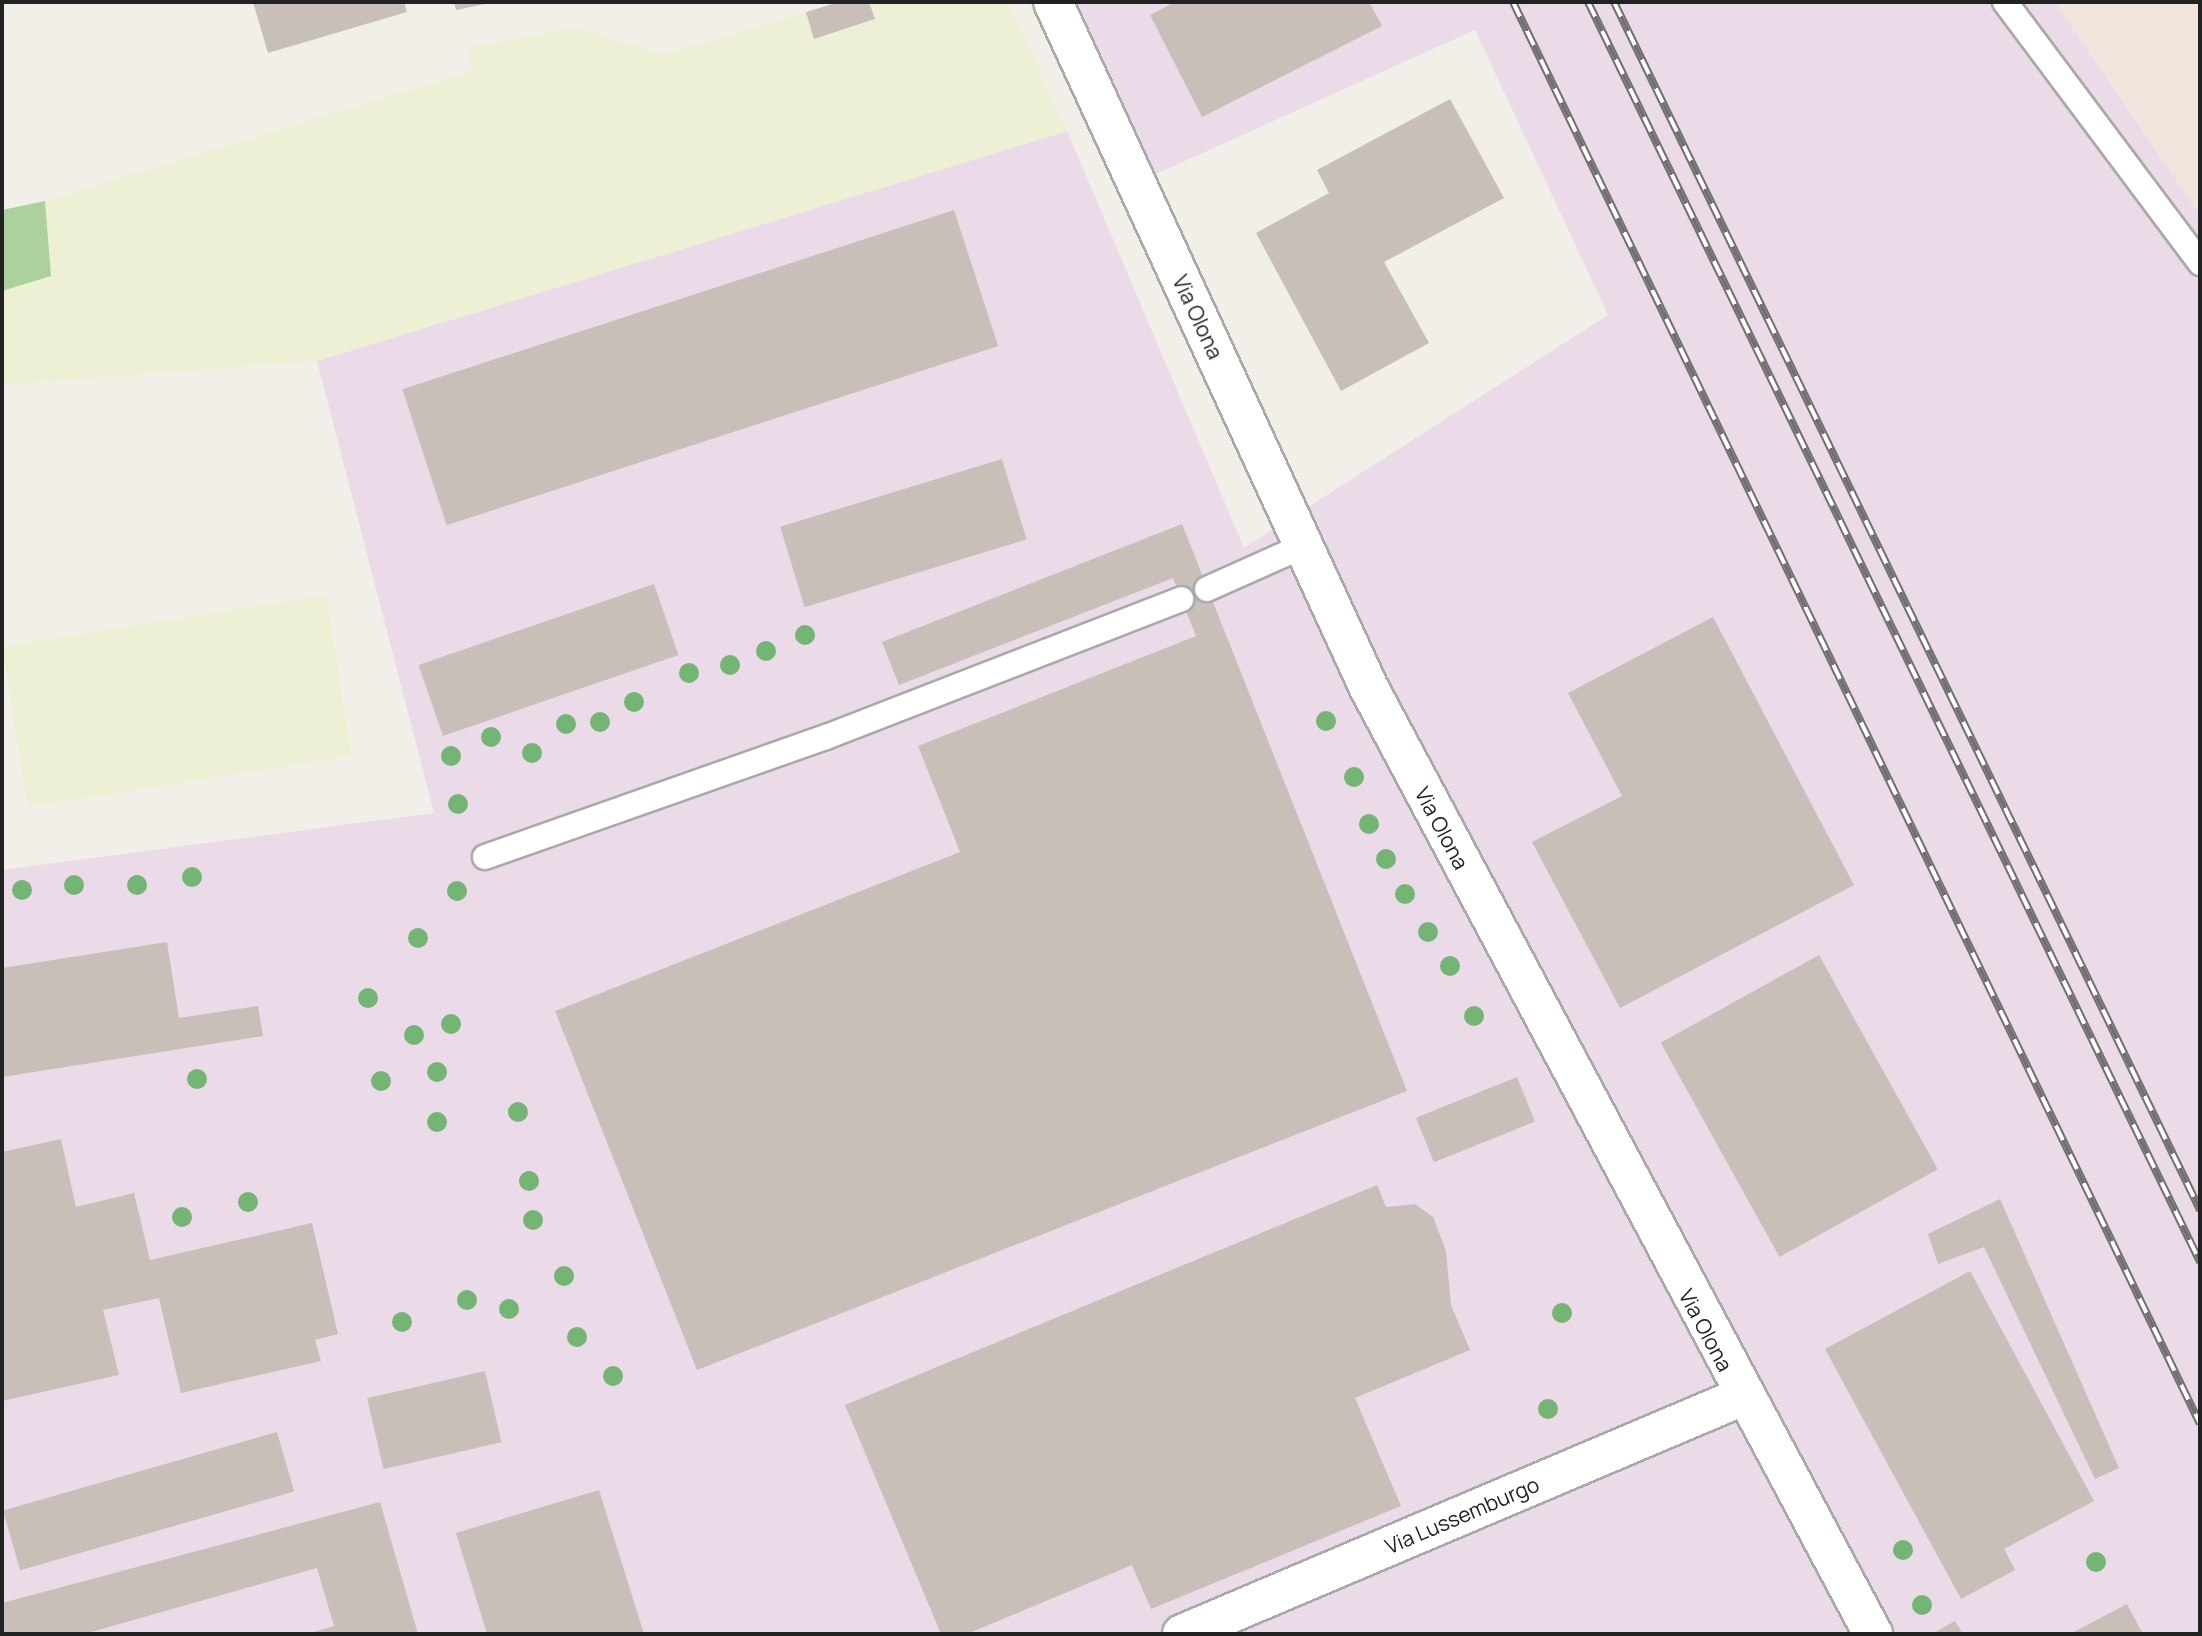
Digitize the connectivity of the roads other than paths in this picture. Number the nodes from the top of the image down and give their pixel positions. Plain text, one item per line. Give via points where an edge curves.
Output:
1 (1053, 2) edge
2 (2005, 2) edge
3 (2200, 263) edge
4 (1303, 546) junction
5 (1207, 589) dead end
6 (1181, 599) dead end
7 (485, 857) dead end
8 (1741, 1397) junction
9 (1182, 1634) edge
10 (1873, 1634) edge

1 - 4 street, Via Olona
2 - 3 lane
4 - 5 lane
4 - 8 street, Via Olona via 1369,688
6 - 7 lane via 825,737
8 - 9 street, Via Lussemburgo
8 - 10 street, Via Olona

